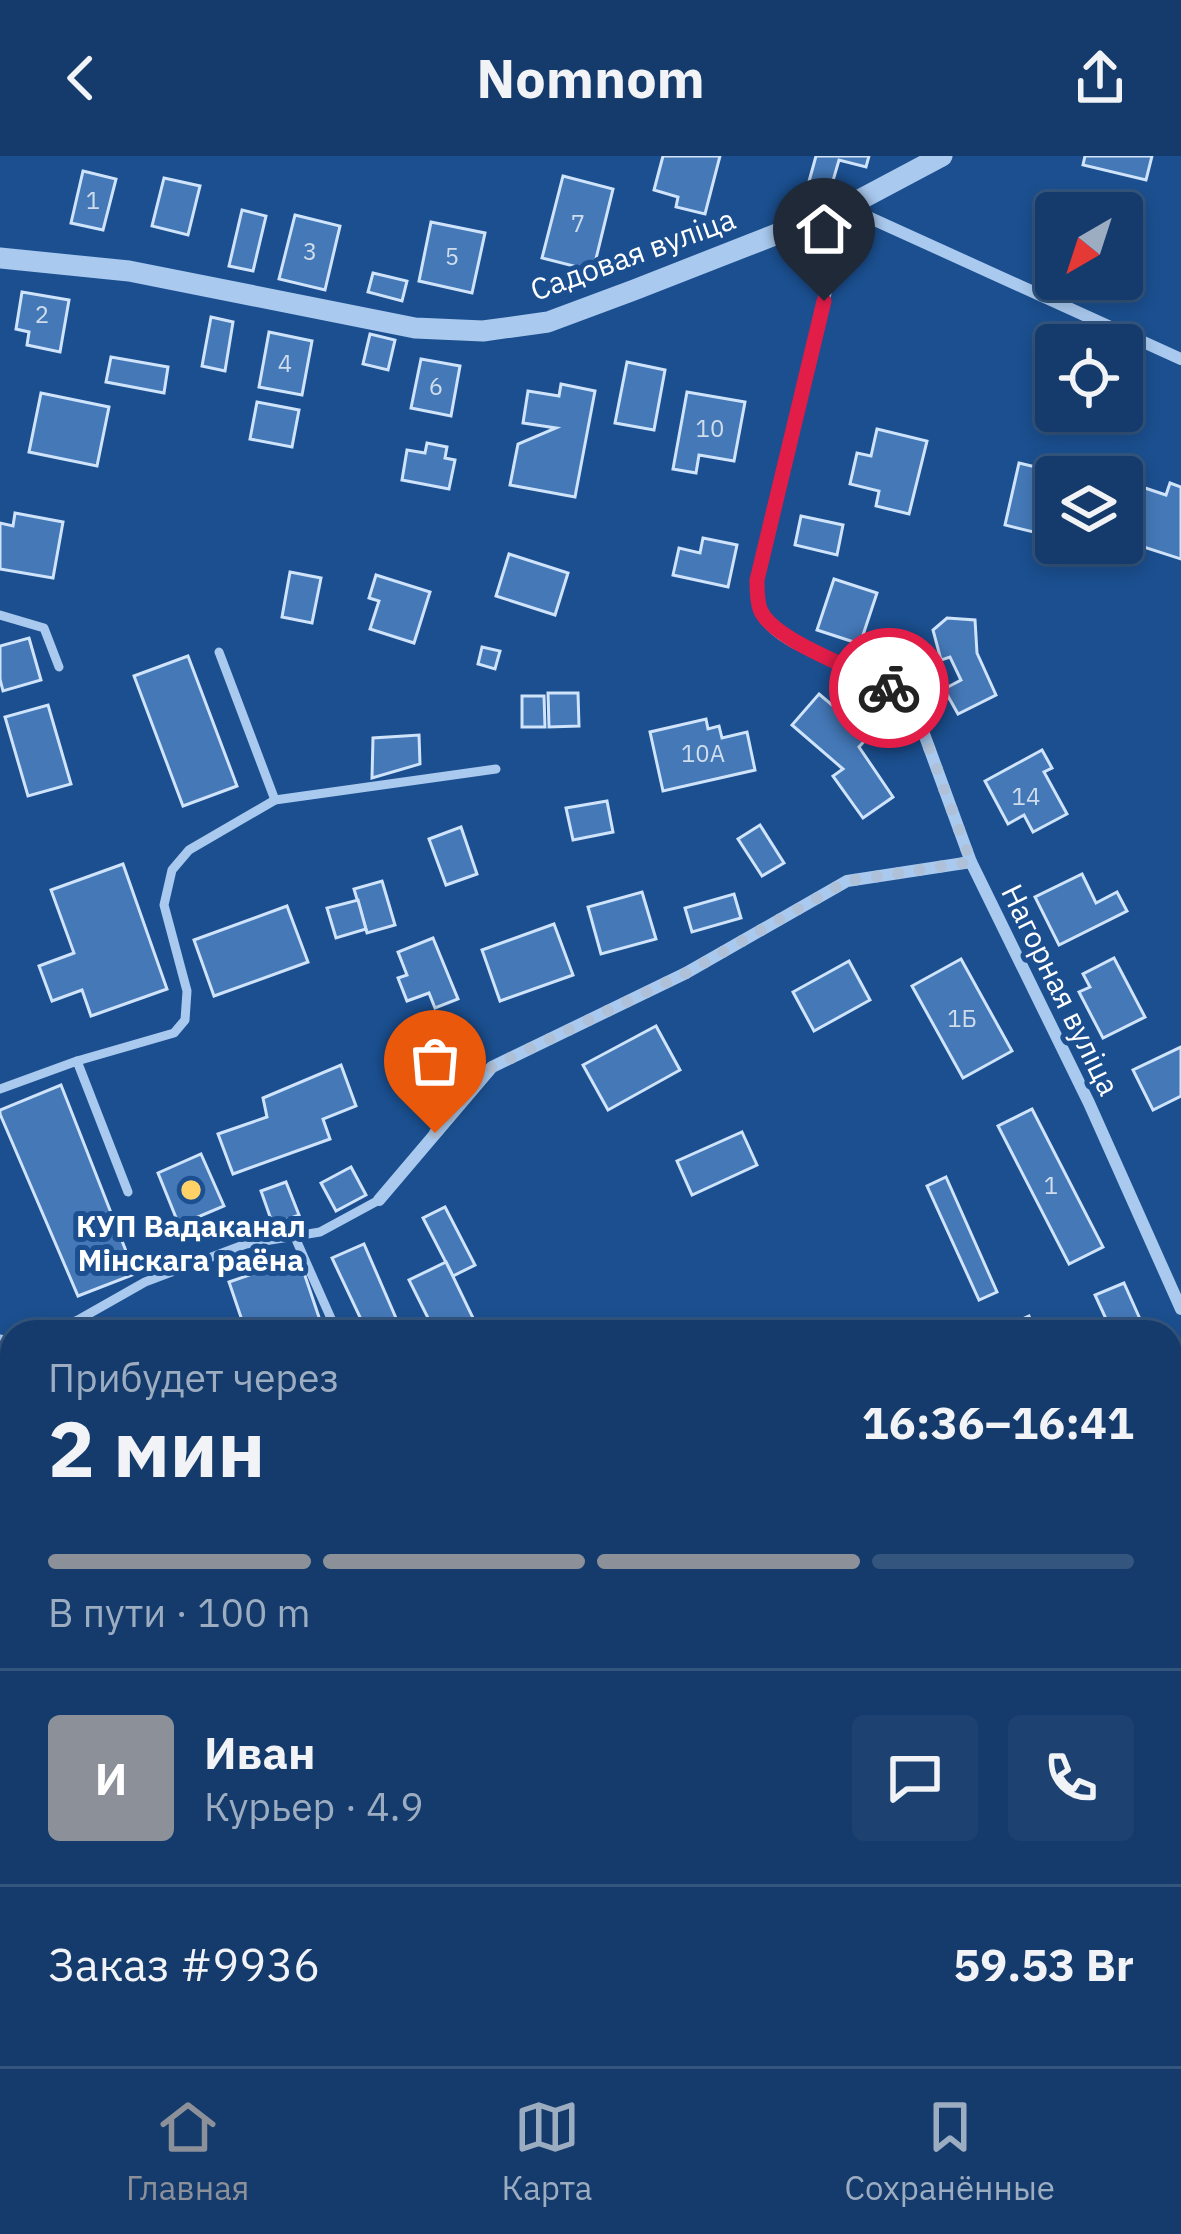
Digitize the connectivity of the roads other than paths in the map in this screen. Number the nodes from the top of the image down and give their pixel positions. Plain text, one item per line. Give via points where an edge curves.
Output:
1 (942, 156) edge
2 (846, 207) junction
3 (0, 258) edge
4 (1181, 359) edge
5 (0, 615) edge
6 (219, 652) dead end
7 (59, 667) dead end
8 (496, 769) dead end
9 (275, 800) junction
10 (971, 862) junction
11 (77, 1061) junction
12 (0, 1089) edge
13 (128, 1192) dead end
14 (379, 1200) joint
15 (294, 1234) junction
16 (1181, 1309) edge
17 (78, 1320) edge
18 (333, 1320) edge

1 - 2 street, Садовая вуліца
2 - 3 street, Садовая вуліца via 548,322 482,331 415,328 129,271
2 - 4 street
2 - 10 street, Нагорная вуліца via 757,580 760,611 787,639 870,676 916,712
5 - 7 lane via 44,628
6 - 9 lane
8 - 9 lane
9 - 11 lane via 189,850 172,870 164,905 187,991 184,1021 174,1033
10 - 14 street via 847,881 686,973 492,1067
10 - 16 street, Нагорная вуліца
11 - 12 lane
11 - 13 lane
14 - 15 lane via 320,1232
15 - 17 lane via 146,1282
15 - 18 lane

